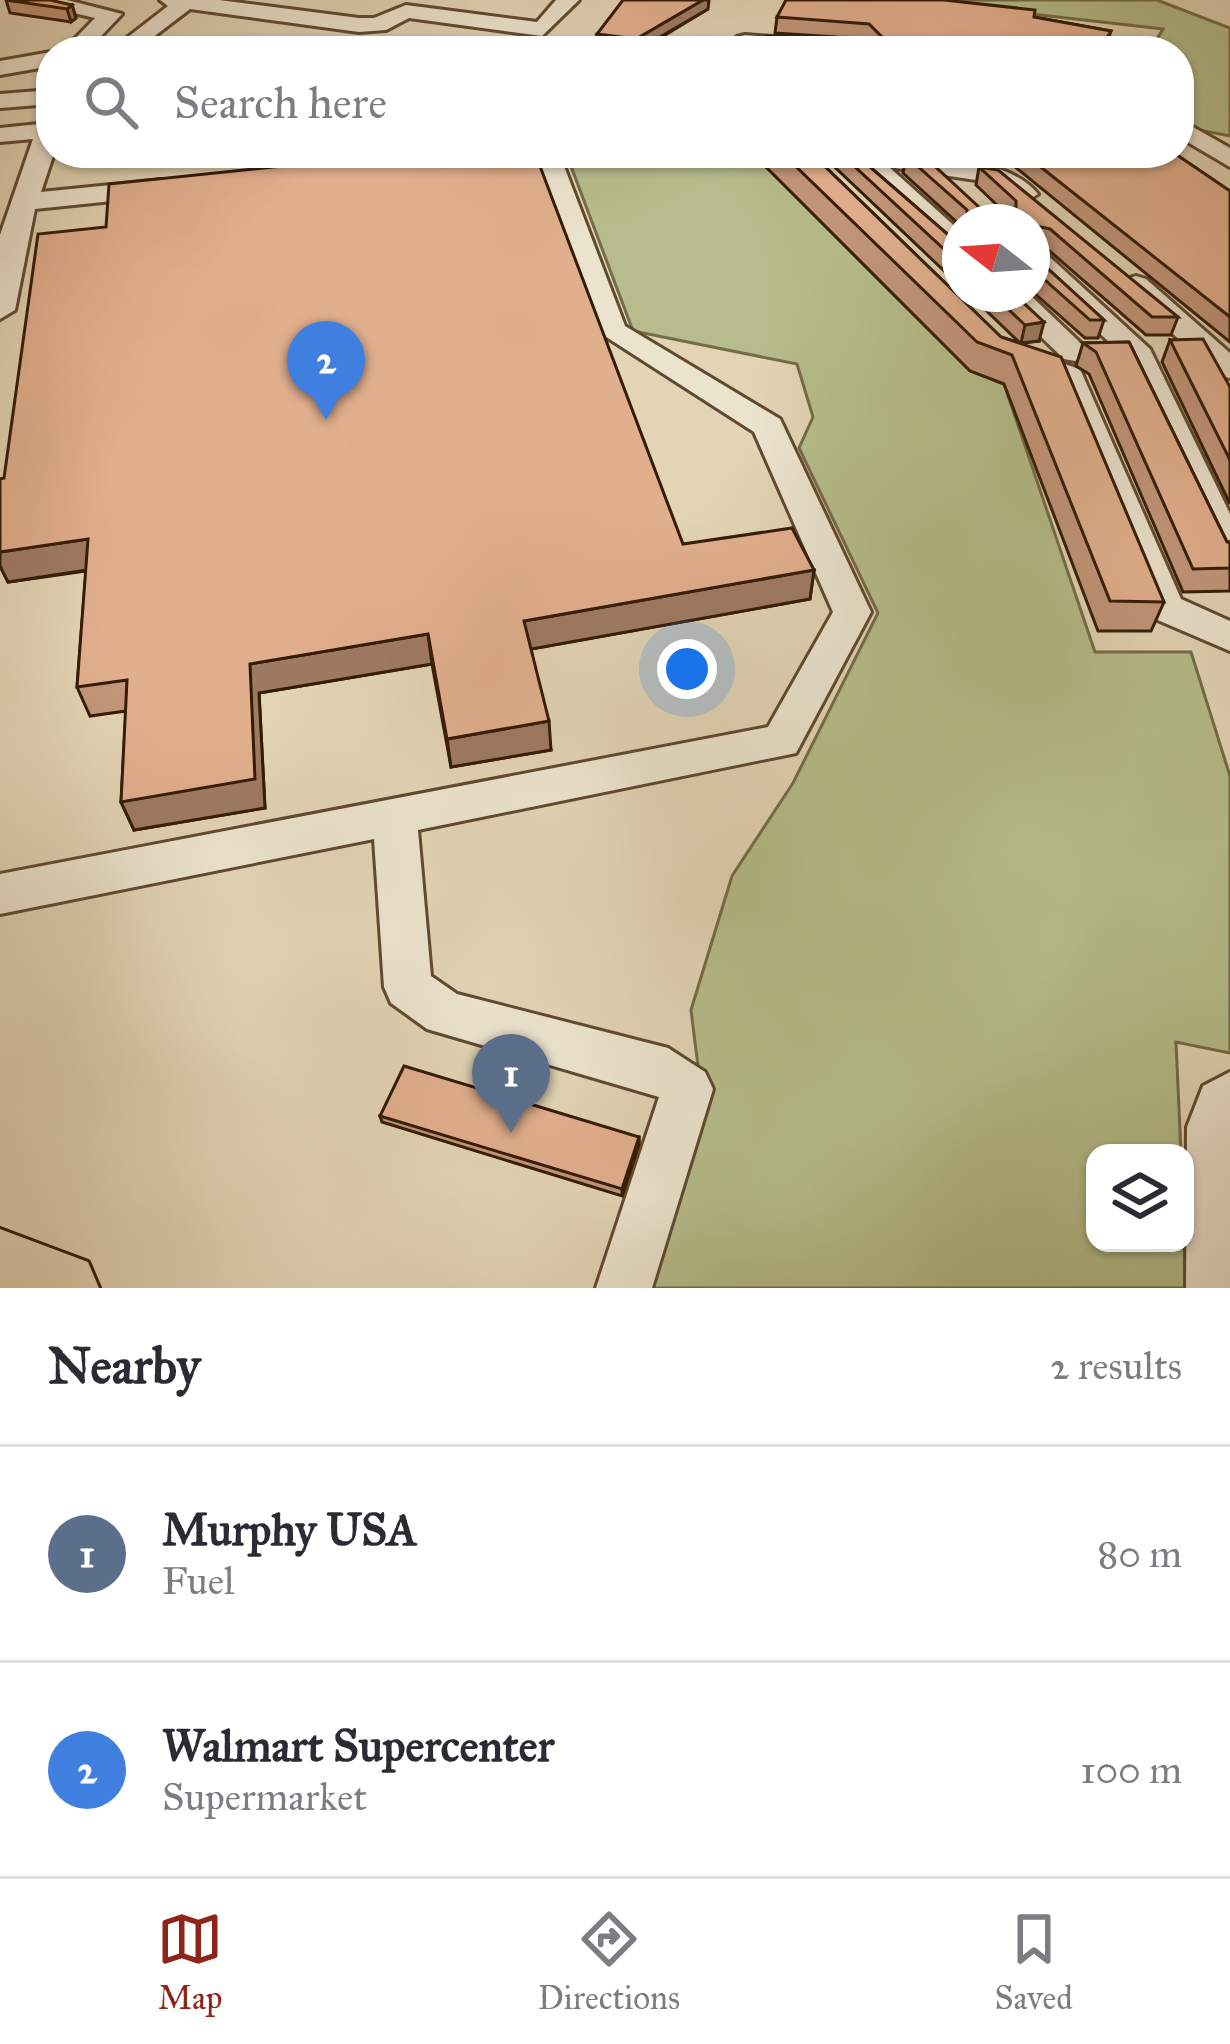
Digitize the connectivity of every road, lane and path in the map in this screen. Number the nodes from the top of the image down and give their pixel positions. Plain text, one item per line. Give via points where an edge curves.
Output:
1 (29, 0) edge
2 (331, 0) edge
3 (568, 0) edge
4 (178, 1) edge
5 (406, 11) junction
6 (87, 36) edge
7 (138, 36) edge
8 (36, 62) edge
9 (0, 68) edge
10 (36, 98) edge
11 (0, 101) edge
12 (36, 130) edge
13 (0, 135) edge
14 (1194, 135) edge
15 (1230, 158) edge
16 (36, 166) edge
17 (552, 168) edge
18 (869, 168) edge
19 (936, 168) edge
20 (952, 168) edge
21 (185, 185) edge
22 (964, 194) edge
23 (23, 202) junction
24 (1056, 219) edge
25 (942, 231) edge
26 (1108, 262) edge
27 (1050, 272) edge
28 (0, 310) edge
29 (1032, 312) edge
30 (1135, 350) junction
31 (1075, 352) junction
32 (1221, 358) edge
33 (1230, 552) edge
34 (1230, 637) edge
35 (394, 817) junction
36 (0, 894) edge
37 (1230, 1097) edge
38 (0, 1266) edge
39 (62, 1288) edge
40 (624, 1288) edge
41 (1214, 1288) edge

1 - 6 street via 112,14
2 - 5 street
3 - 5 street via 542,29
4 - 5 street via 359,25
4 - 7 street
8 - 9 street
10 - 11 street
12 - 13 street
14 - 15 street
16 - 23 street
17 - 35 street via 612,332 768,426 852,612 781,741
18 - 25 street
19 - 22 street
20 - 24 street via 1004,176
21 - 23 street
23 - 28 street
26 - 32 street
27 - 30 street
29 - 31 street
30 - 31 street
30 - 32 street
30 - 33 street
31 - 34 street via 1000,347 1069,376 1166,608
35 - 36 street
35 - 40 street via 408,986 444,1013 668,1072 687,1089
37 - 41 street via 1213,1127
38 - 39 main road

